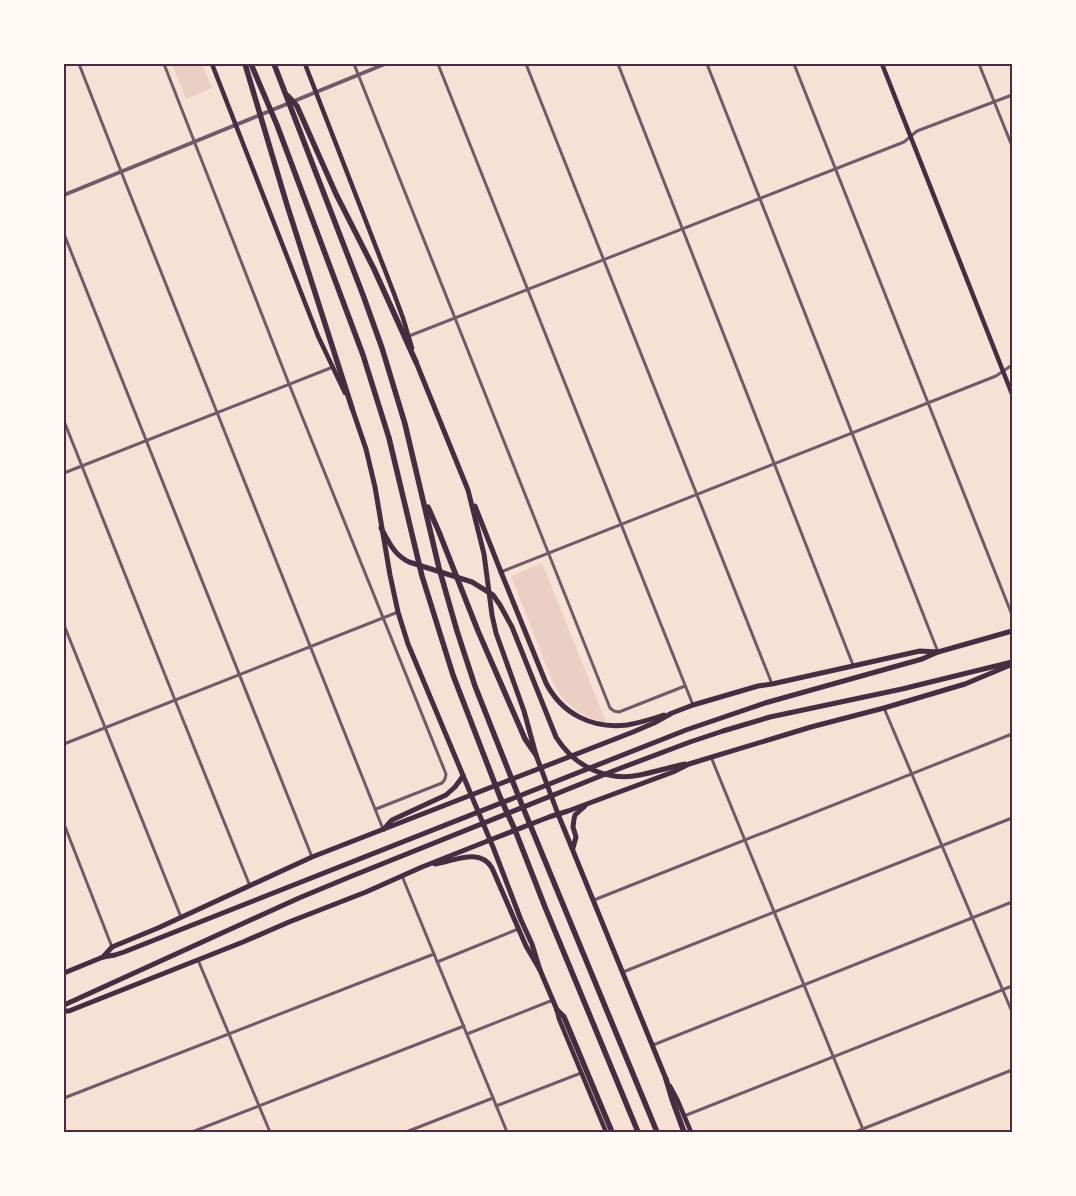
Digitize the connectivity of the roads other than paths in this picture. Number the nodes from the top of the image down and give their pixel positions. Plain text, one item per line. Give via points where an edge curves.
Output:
1 (80, 64) edge
2 (164, 64) edge
3 (212, 64) edge
4 (245, 64) edge
5 (251, 64) edge
6 (274, 64) edge
7 (305, 64) edge
8 (354, 64) edge
9 (385, 64) edge
10 (438, 64) edge
11 (526, 64) edge
12 (618, 64) edge
13 (707, 64) edge
14 (794, 64) edge
15 (882, 64) edge
16 (979, 64) edge
17 (358, 74) junction
18 (285, 91) junction
19 (316, 92) junction
20 (1012, 95) edge
21 (994, 102) junction
22 (236, 125) junction
23 (911, 136) junction
24 (194, 142) junction
25 (1012, 146) edge
26 (836, 168) junction
27 (121, 172) junction
28 (64, 195) edge
29 (760, 199) junction
30 (683, 229) junction
31 (64, 234) edge
32 (604, 260) junction
33 (528, 290) junction
34 (455, 319) junction
35 (409, 336) junction
36 (416, 362) junction
37 (1012, 365) edge
38 (333, 367) junction
39 (1003, 371) junction
40 (289, 384) junction
41 (1012, 394) edge
42 (929, 403) junction
43 (352, 408) junction
44 (217, 412) junction
45 (64, 421) edge
46 (852, 433) junction
47 (146, 440) junction
48 (775, 464) junction
49 (82, 466) junction
50 (64, 473) edge
51 (468, 490) junction
52 (422, 494) junction
53 (697, 495) junction
54 (621, 525) junction
55 (381, 528) junction
56 (548, 553) junction
57 (501, 572) junction
58 (489, 593) junction
59 (398, 612) junction
60 (1012, 615) edge
61 (384, 618) junction
62 (64, 625) edge
63 (1012, 631) edge
64 (311, 647) junction
65 (938, 652) junction
66 (1012, 663) edge
67 (854, 665) junction
68 (240, 675) junction
69 (772, 684) junction
70 (685, 686) junction
71 (175, 700) junction
72 (693, 706) junction
73 (884, 708) junction
74 (672, 713) junction
75 (105, 728) junction
76 (1012, 734) edge
77 (64, 744) edge
78 (536, 755) junction
79 (572, 756) junction
80 (710, 757) junction
81 (689, 764) junction
82 (541, 768) junction
83 (912, 774) junction
84 (463, 776) junction
85 (471, 795) junction
86 (587, 804) junction
87 (376, 809) junction
88 (558, 814) junction
89 (1012, 818) edge
90 (64, 824) edge
91 (384, 829) junction
92 (515, 830) junction
93 (490, 840) junction
94 (744, 841) junction
95 (942, 846) junction
96 (573, 848) junction
97 (312, 857) junction
98 (422, 867) junction
99 (402, 876) junction
100 (250, 886) junction
101 (594, 900) junction
102 (1012, 902) edge
103 (774, 913) junction
104 (181, 917) junction
105 (973, 918) junction
106 (520, 920) junction
107 (519, 929) junction
108 (112, 947) junction
109 (434, 954) junction
110 (103, 957) junction
111 (198, 960) junction
112 (437, 962) junction
113 (540, 970) junction
114 (623, 972) junction
115 (64, 973) edge
116 (804, 985) junction
117 (1012, 986) edge
118 (1003, 990) junction
119 (553, 1000) junction
120 (64, 1005) edge
121 (557, 1010) junction
122 (64, 1011) edge
123 (1012, 1012) edge
124 (464, 1026) junction
125 (229, 1034) junction
126 (467, 1034) junction
127 (652, 1045) junction
128 (833, 1057) junction
129 (1012, 1070) edge
130 (581, 1073) junction
131 (666, 1079) junction
132 (64, 1098) edge
133 (493, 1098) junction
134 (258, 1106) junction
135 (496, 1106) junction
136 (684, 1116) junction
137 (863, 1131) edge
138 (192, 1132) edge
139 (270, 1132) edge
140 (406, 1132) edge
141 (507, 1132) edge
142 (606, 1132) edge
143 (612, 1132) edge
144 (638, 1132) edge
145 (657, 1132) edge
146 (684, 1132) edge
147 (691, 1132) edge
148 (855, 1132) edge

1 - 27 street
2 - 24 street
3 - 22 main road
4 - 43 highway
5 - 92 highway via 363,355 389,438 422,576 444,646 475,735
6 - 18 highway
7 - 19 main road
8 - 17 street
9 - 17 street
10 - 33 street
11 - 32 street
12 - 30 street
13 - 29 street
14 - 26 street
15 - 23 main road
16 - 21 street
17 - 19 street
17 - 34 street
18 - 36 highway via 297,106
18 - 52 highway via 382,348
19 - 22 street
19 - 35 main road
20 - 21 street
21 - 23 street
21 - 25 street
22 - 24 street
22 - 38 main road
23 - 26 street via 904,142
23 - 39 main road
24 - 27 street
24 - 40 street
26 - 29 street
26 - 42 street
27 - 28 street
27 - 44 street
29 - 30 street
29 - 46 street
30 - 32 street
30 - 48 street
31 - 47 street
32 - 33 street
32 - 53 street
33 - 34 street
33 - 54 street
34 - 35 street
34 - 56 street
35 - 36 main road
36 - 51 main road
37 - 39 street
38 - 40 street
38 - 43 main road
39 - 41 main road
39 - 42 street
40 - 44 street
40 - 61 street
42 - 46 street
42 - 60 street
43 - 55 main road via 376,487
44 - 47 street
44 - 64 street
45 - 49 street
46 - 48 street
46 - 65 street
47 - 49 street
47 - 68 street
48 - 53 street
48 - 67 street
49 - 50 street
49 - 71 street
51 - 57 main road
51 - 58 main road via 484,554
52 - 78 highway via 496,673 525,739
52 - 145 highway via 442,577 475,686
53 - 54 street
53 - 69 street
54 - 56 street
54 - 70 street
55 - 58 main road via 402,558 472,582
55 - 59 main road
56 - 57 street
56 - 70 street via 612,710 619,712
57 - 74 main road via 546,683 568,710 585,720 607,726 633,724
58 - 78 main road via 496,633
58 - 79 main road via 508,617 553,730 560,744
59 - 61 street
59 - 84 main road
61 - 64 street
61 - 87 street via 446,776 442,783
62 - 75 street
63 - 65 main road
64 - 68 street
64 - 87 street
65 - 67 main road via 920,651
65 - 110 main road via 765,703 677,733 124,952
66 - 73 main road via 965,684
66 - 120 main road via 770,717 710,735 408,852
67 - 69 main road
68 - 71 street
68 - 97 street
69 - 72 main road
70 - 72 street
71 - 75 street
71 - 100 street
72 - 74 main road
73 - 80 main road
73 - 83 street
74 - 79 main road
75 - 77 street
75 - 104 street
76 - 83 street
78 - 82 main road
79 - 81 main road via 595,772 619,777
79 - 82 main road
80 - 81 main road
80 - 94 street
81 - 86 main road
82 - 85 main road
82 - 88 main road
83 - 94 street
83 - 95 street
84 - 85 main road
84 - 91 main road via 446,795 392,820
85 - 91 main road
85 - 93 main road
86 - 88 main road
86 - 96 main road via 574,819 576,837
87 - 91 street
88 - 92 main road
88 - 96 main road
89 - 95 street
90 - 108 street
91 - 97 main road
92 - 93 main road
92 - 144 highway
93 - 98 main road
93 - 106 main road
94 - 101 street
94 - 103 street
95 - 103 street
95 - 105 street
96 - 101 main road
97 - 100 main road
98 - 99 main road
98 - 107 main road via 471,856 485,860
99 - 109 street
99 - 111 main road
100 - 104 main road
101 - 114 main road
102 - 105 street
103 - 114 street
103 - 116 street
104 - 108 main road
105 - 116 street
105 - 118 street
106 - 107 street
106 - 113 main road
107 - 112 street
107 - 113 main road
108 - 110 main road
109 - 112 street
109 - 125 street
110 - 115 main road
111 - 122 main road
111 - 125 street
112 - 124 street
113 - 119 main road
114 - 127 main road
116 - 127 street
116 - 128 street
117 - 118 street
118 - 123 street
118 - 128 street
119 - 121 main road
119 - 126 street
121 - 130 main road
121 - 143 highway via 564,1017
124 - 126 street
124 - 134 street
125 - 132 street
125 - 134 street
126 - 133 street
127 - 131 main road
128 - 136 street
128 - 137 street
129 - 137 street
130 - 135 street
130 - 142 main road
131 - 136 main road
131 - 146 highway
133 - 135 street
133 - 140 street
134 - 138 street
134 - 139 street
135 - 141 street
136 - 147 main road
137 - 148 street

